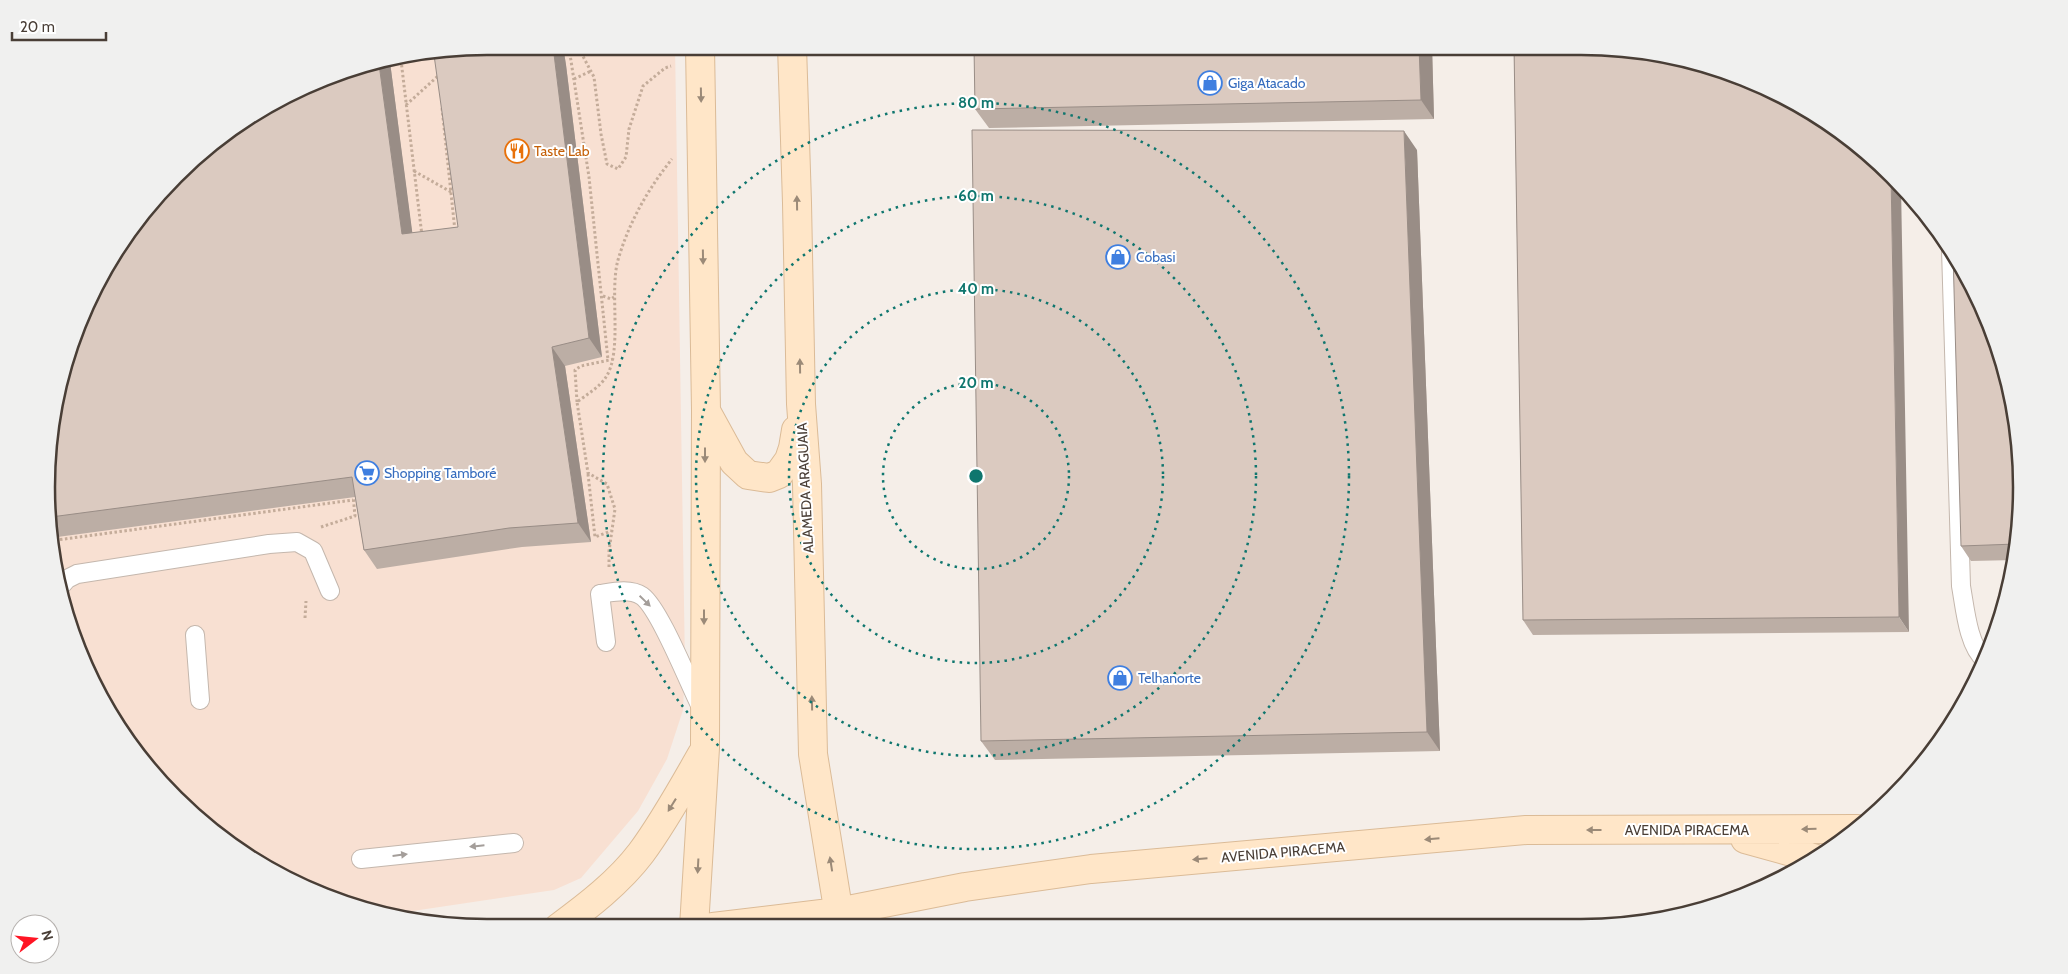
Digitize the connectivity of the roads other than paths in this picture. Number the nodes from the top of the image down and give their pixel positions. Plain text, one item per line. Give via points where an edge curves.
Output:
1 (700, 55) edge
2 (792, 55) edge
3 (1951, 265) edge
4 (800, 404) junction
5 (706, 410) junction
6 (65, 581) edge
7 (330, 591) dead end
8 (195, 635) dead end
9 (606, 642) dead end
10 (1979, 655) edge
11 (200, 700) dead end
12 (704, 714) junction
13 (705, 748) junction
14 (1845, 829) edge
15 (1713, 830) junction
16 (514, 843) dead end
17 (1805, 856) edge
18 (361, 859) dead end
19 (569, 919) edge
20 (694, 919) edge
21 (840, 919) edge

1 -> 5 main road
4 -> 2 main road, ALAMEDA ARAGUAIA
3 - 10 lane via 1961,586 1968,624
4 - 5 main road via 794,448 789,460 779,474 769,478 748,475 734,462
21 -> 4 main road, ALAMEDA ARAGUAIA via 813,754 807,484
5 -> 12 main road
6 - 7 lane via 77,574 297,542 313,551
8 - 11 lane
9 -> 12 lane via 604,594 628,591 641,596 654,610
12 - 13 main road
13 -> 19 main road via 641,853 613,884
13 -> 20 main road
14 -> 15 main road, AVENIDA PIRACEMA
15 - 17 main road
15 -> 21 main road, AVENIDA PIRACEMA via 1526,830 1091,869 964,888
16 - 18 lane

